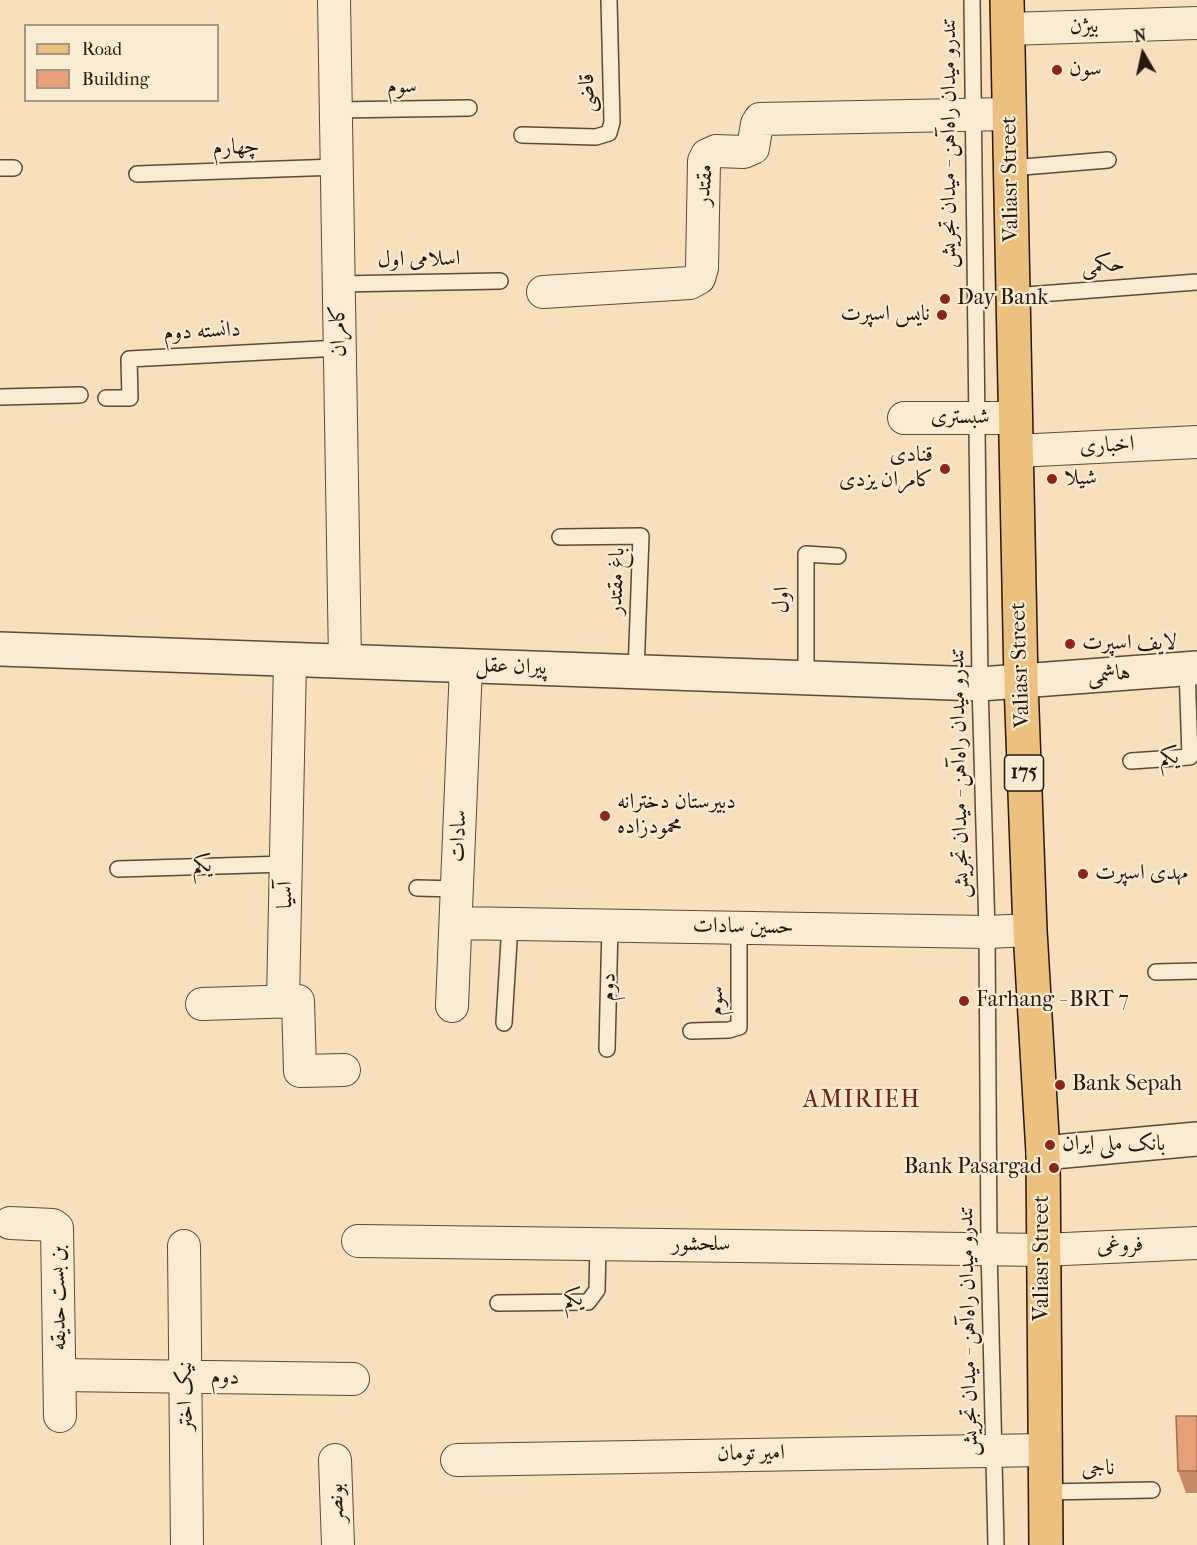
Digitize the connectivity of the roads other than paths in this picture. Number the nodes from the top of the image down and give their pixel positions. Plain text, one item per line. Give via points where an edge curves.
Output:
1 (334, 0) edge
2 (609, 0) edge
3 (972, 0) edge
4 (1007, 15) edge
5 (1197, 23) edge
6 (470, 108) dead end
7 (336, 110) junction
8 (1009, 114) junction
9 (972, 115) junction
10 (522, 135) dead end
11 (1108, 160) dead end
12 (337, 167) junction
13 (1011, 168) junction
14 (137, 174) dead end
15 (500, 281) dead end
16 (1197, 282) edge
17 (339, 284) junction
18 (543, 292) dead end
19 (1013, 296) junction
20 (340, 348) junction
21 (80, 395) dead end
22 (0, 397) edge
23 (106, 398) dead end
24 (904, 418) dead end
25 (1016, 418) junction
26 (976, 419) junction
27 (1197, 442) edge
28 (1016, 451) junction
29 (560, 537) dead end
30 (838, 556) dead end
31 (0, 650) edge
32 (290, 660) junction
33 (345, 661) junction
34 (466, 666) junction
35 (1192, 668) edge
36 (636, 672) junction
37 (806, 678) junction
38 (1021, 682) junction
39 (980, 684) junction
40 (1131, 761) dead end
41 (286, 864) junction
42 (118, 868) dead end
43 (417, 888) dead end
44 (457, 889) junction
45 (456, 923) junction
46 (510, 924) junction
47 (610, 925) junction
48 (739, 927) junction
49 (1030, 930) junction
50 (987, 932) junction
51 (1197, 971) edge
52 (1156, 972) dead end
53 (284, 1001) junction
54 (202, 1004) dead end
55 (452, 1006) dead end
56 (504, 1023) dead end
57 (691, 1031) dead end
58 (607, 1049) dead end
59 (344, 1070) dead end
60 (1197, 1139) edge
61 (1042, 1153) junction
62 (10, 1223) dead end
63 (358, 1241) dead end
64 (1197, 1243) edge
65 (598, 1244) junction
66 (184, 1246) dead end
67 (989, 1247) junction
68 (1043, 1250) junction
69 (498, 1303) dead end
70 (60, 1375) junction
71 (185, 1377) junction
72 (353, 1379) dead end
73 (60, 1416) dead end
74 (994, 1449) junction
75 (1044, 1450) junction
76 (335, 1460) dead end
77 (457, 1460) dead end
78 (1152, 1490) dead end
79 (1045, 1492) junction
80 (187, 1545) edge
81 (338, 1545) edge
82 (996, 1545) edge
83 (1046, 1545) edge

1 - 7 street, کامران
2 - 10 lane, قاضی via 609,133 596,137
3 - 9 lane, تندرو میدان راه‌آهن - میدان تجریش
4 - 5 street, بیژن
4 - 8 main road, Valiasr Street / 175
6 - 7 lane, سوم
7 - 12 street, کامران
8 - 9 street, مقتدر
8 - 13 main road, Valiasr Street / 175
9 - 18 street, مقتدر via 760,119 753,148 744,152 716,151 704,161 699,278 690,284
9 - 26 lane, تندرو میدان راه‌آهن - میدان تجریش
11 - 13 lane
12 - 14 lane, چهارم
12 - 17 street, کامران
13 - 19 main road, Valiasr Street / 175
15 - 17 lane, اسلامی اول
16 - 19 lane, حکمی
17 - 20 street, کامران
19 - 25 main road, Valiasr Street / 175
20 - 23 lane, دانسته دوم via 129,359 130,398
20 - 33 street, کامران
21 - 22 lane
24 - 26 street, شبستری
25 - 26 street, شبستری
25 - 28 main road, Valiasr Street / 175
26 - 39 lane, تندرو میدان راه‌آهن - میدان تجریش
27 - 28 street, اخباری
28 - 38 main road, Valiasr Street / 175
29 - 36 lane, باغ مقتدر via 641,536
30 - 37 lane, اول via 806,554
31 - 32 street, پیران عقل
32 - 33 street, پیران عقل
32 - 41 street, آسیا
33 - 34 street, پیران عقل
34 - 36 street, پیران عقل
34 - 44 street, سادات
35 - 38 street, هاشمی
35 - 40 lane, یکم via 1190,757
36 - 37 street, پیران عقل
37 - 39 street, پیران عقل
38 - 39 street, پیران عقل
38 - 49 main road, Valiasr Street / 175
39 - 50 lane, تندرو میدان راه‌آهن - میدان تجریش
41 - 42 lane, یکم
41 - 53 street, آسیا
43 - 44 lane
44 - 45 street, سادات
45 - 46 street, حسین سادات
45 - 55 street, سادات
46 - 47 street, حسین سادات
46 - 56 lane
47 - 48 street, حسین سادات
47 - 58 lane, دوم
48 - 50 street, حسین سادات
48 - 57 lane, سوم via 739,1027
49 - 50 street, حسین سادات
49 - 61 main road, Valiasr Street / 175
50 - 67 lane, تندرو میدان راه‌آهن - میدان تجریش
51 - 52 lane
53 - 54 street
53 - 59 street via 298,1001 300,1071
60 - 61 street
61 - 68 main road, Valiasr Street / 175
62 - 70 street, بن بست حدیقه via 57,1228
63 - 65 street, سلحشور
64 - 68 street, فروغی
65 - 67 street, سلحشور
65 - 69 lane, یکم via 597,1290 588,1302
66 - 71 street, نیک اختر
67 - 68 street, سلحشور
67 - 74 lane, تندرو میدان راه‌آهن - میدان تجریش
68 - 75 main road, Valiasr Street / 175
70 - 71 street, دوم
70 - 73 street, بن بست حدیقه
71 - 72 street, دوم
71 - 80 street, نیک اختر
74 - 75 street, امیر تومان
74 - 77 street, امیر تومان
74 - 82 lane, تندرو میدان راه‌آهن - میدان تجریش
75 - 79 main road, Valiasr Street / 175
76 - 81 street, بونصر
78 - 79 lane, ناجی
79 - 83 main road, Valiasr Street / 175

